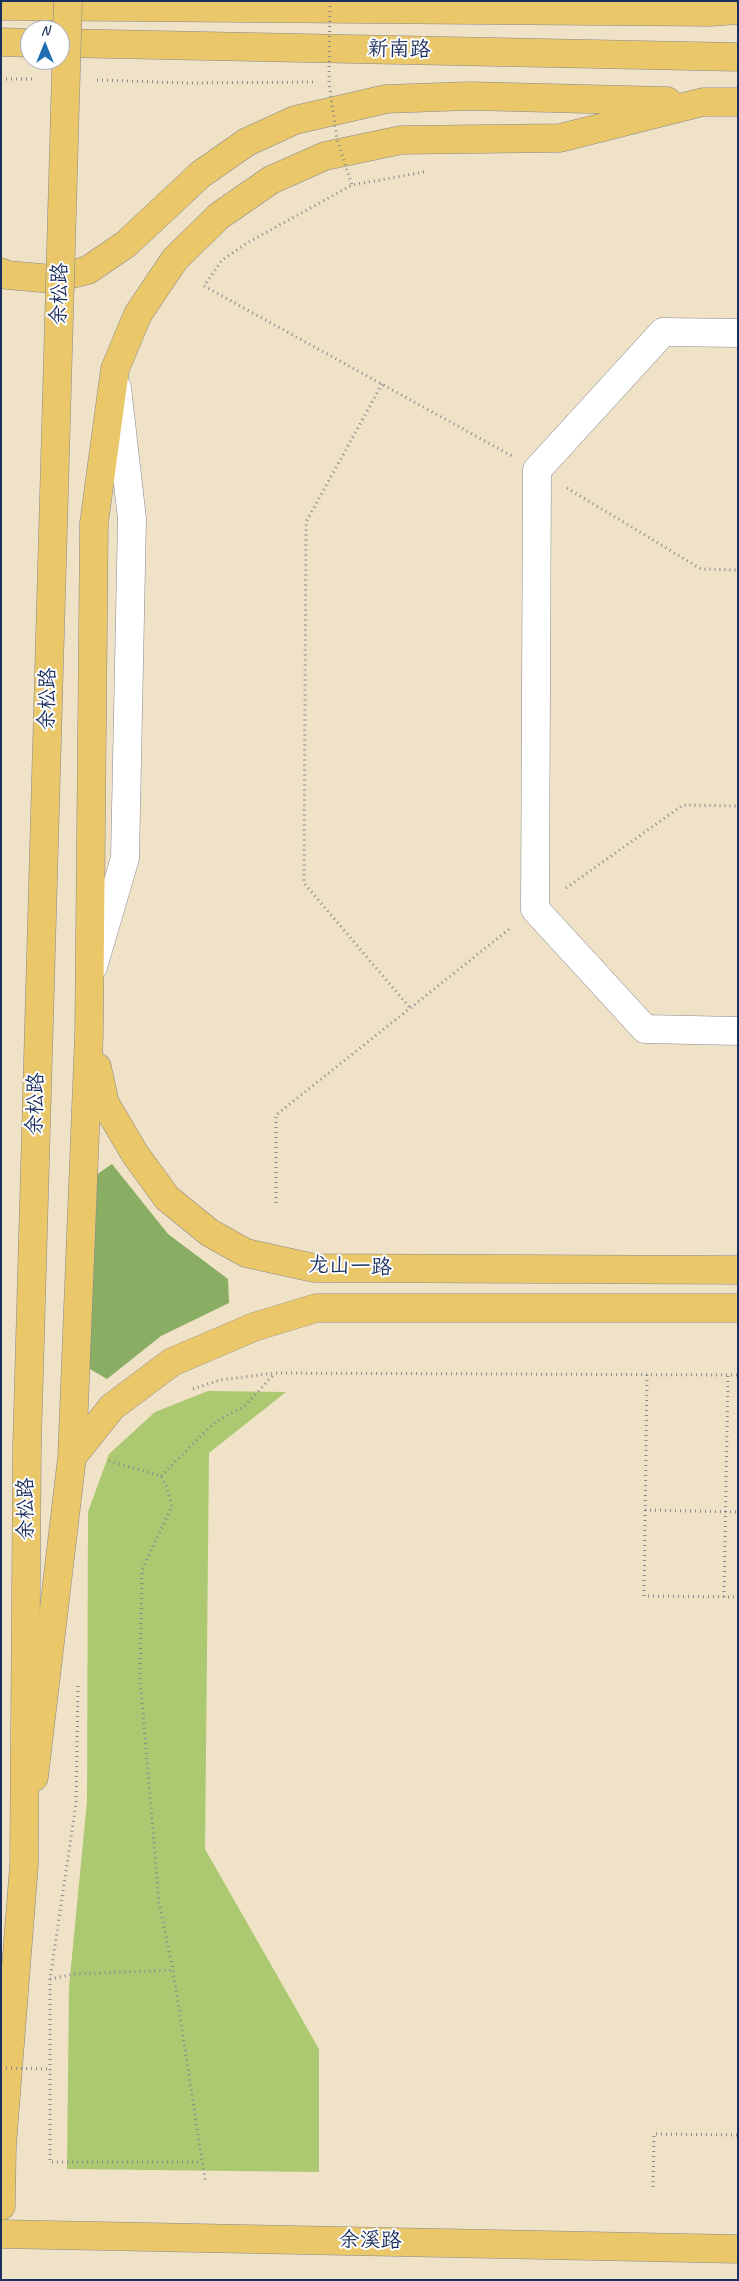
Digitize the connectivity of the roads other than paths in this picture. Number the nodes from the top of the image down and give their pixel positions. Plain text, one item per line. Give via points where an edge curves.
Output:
1 (68, 1) edge
2 (1, 6) edge
3 (738, 10) edge
4 (1, 42) edge
5 (20, 43) edge
6 (70, 43) edge
7 (738, 57) edge
8 (703, 102) junction
9 (738, 102) edge
10 (1, 272) edge
11 (738, 333) edge
12 (115, 369) junction
13 (90, 978) junction
14 (738, 1031) edge
15 (89, 1034) junction
16 (738, 1270) edge
17 (738, 1308) edge
18 (72, 1457) junction
19 (24, 1865) junction
20 (2, 2146) edge
21 (1, 2206) edge
22 (1, 2234) edge
23 (738, 2249) edge

1 - 19 main road, 余松路, bridge via 26,1445
2 - 3 main road, 新南路
4 - 5 main road
6 - 7 main road, 新南路
8 - 9 main road
8 - 10 main road via 469,96 386,98 295,120 247,142 201,174 126,244 88,270 53,279
8 - 12 main road via 560,138 402,140 325,156 271,180 220,216 175,258 138,314
11 - 14 street via 663,332 537,470 535,909 645,1029
12 - 13 main road via 94,523
12 - 13 street via 132,520 125,858
13 - 15 main road
15 - 16 main road, 龙山一路 via 105,1103 135,1154 167,1198 210,1233 246,1253 314,1268
15 - 18 main road
17 - 18 main road, 龙山一路 via 316,1308 254,1326 172,1362 112,1407
18 - 19 main road
19 - 20 main road, 余松路
20 - 21 main road, 余松路
22 - 23 main road, 余溪路

